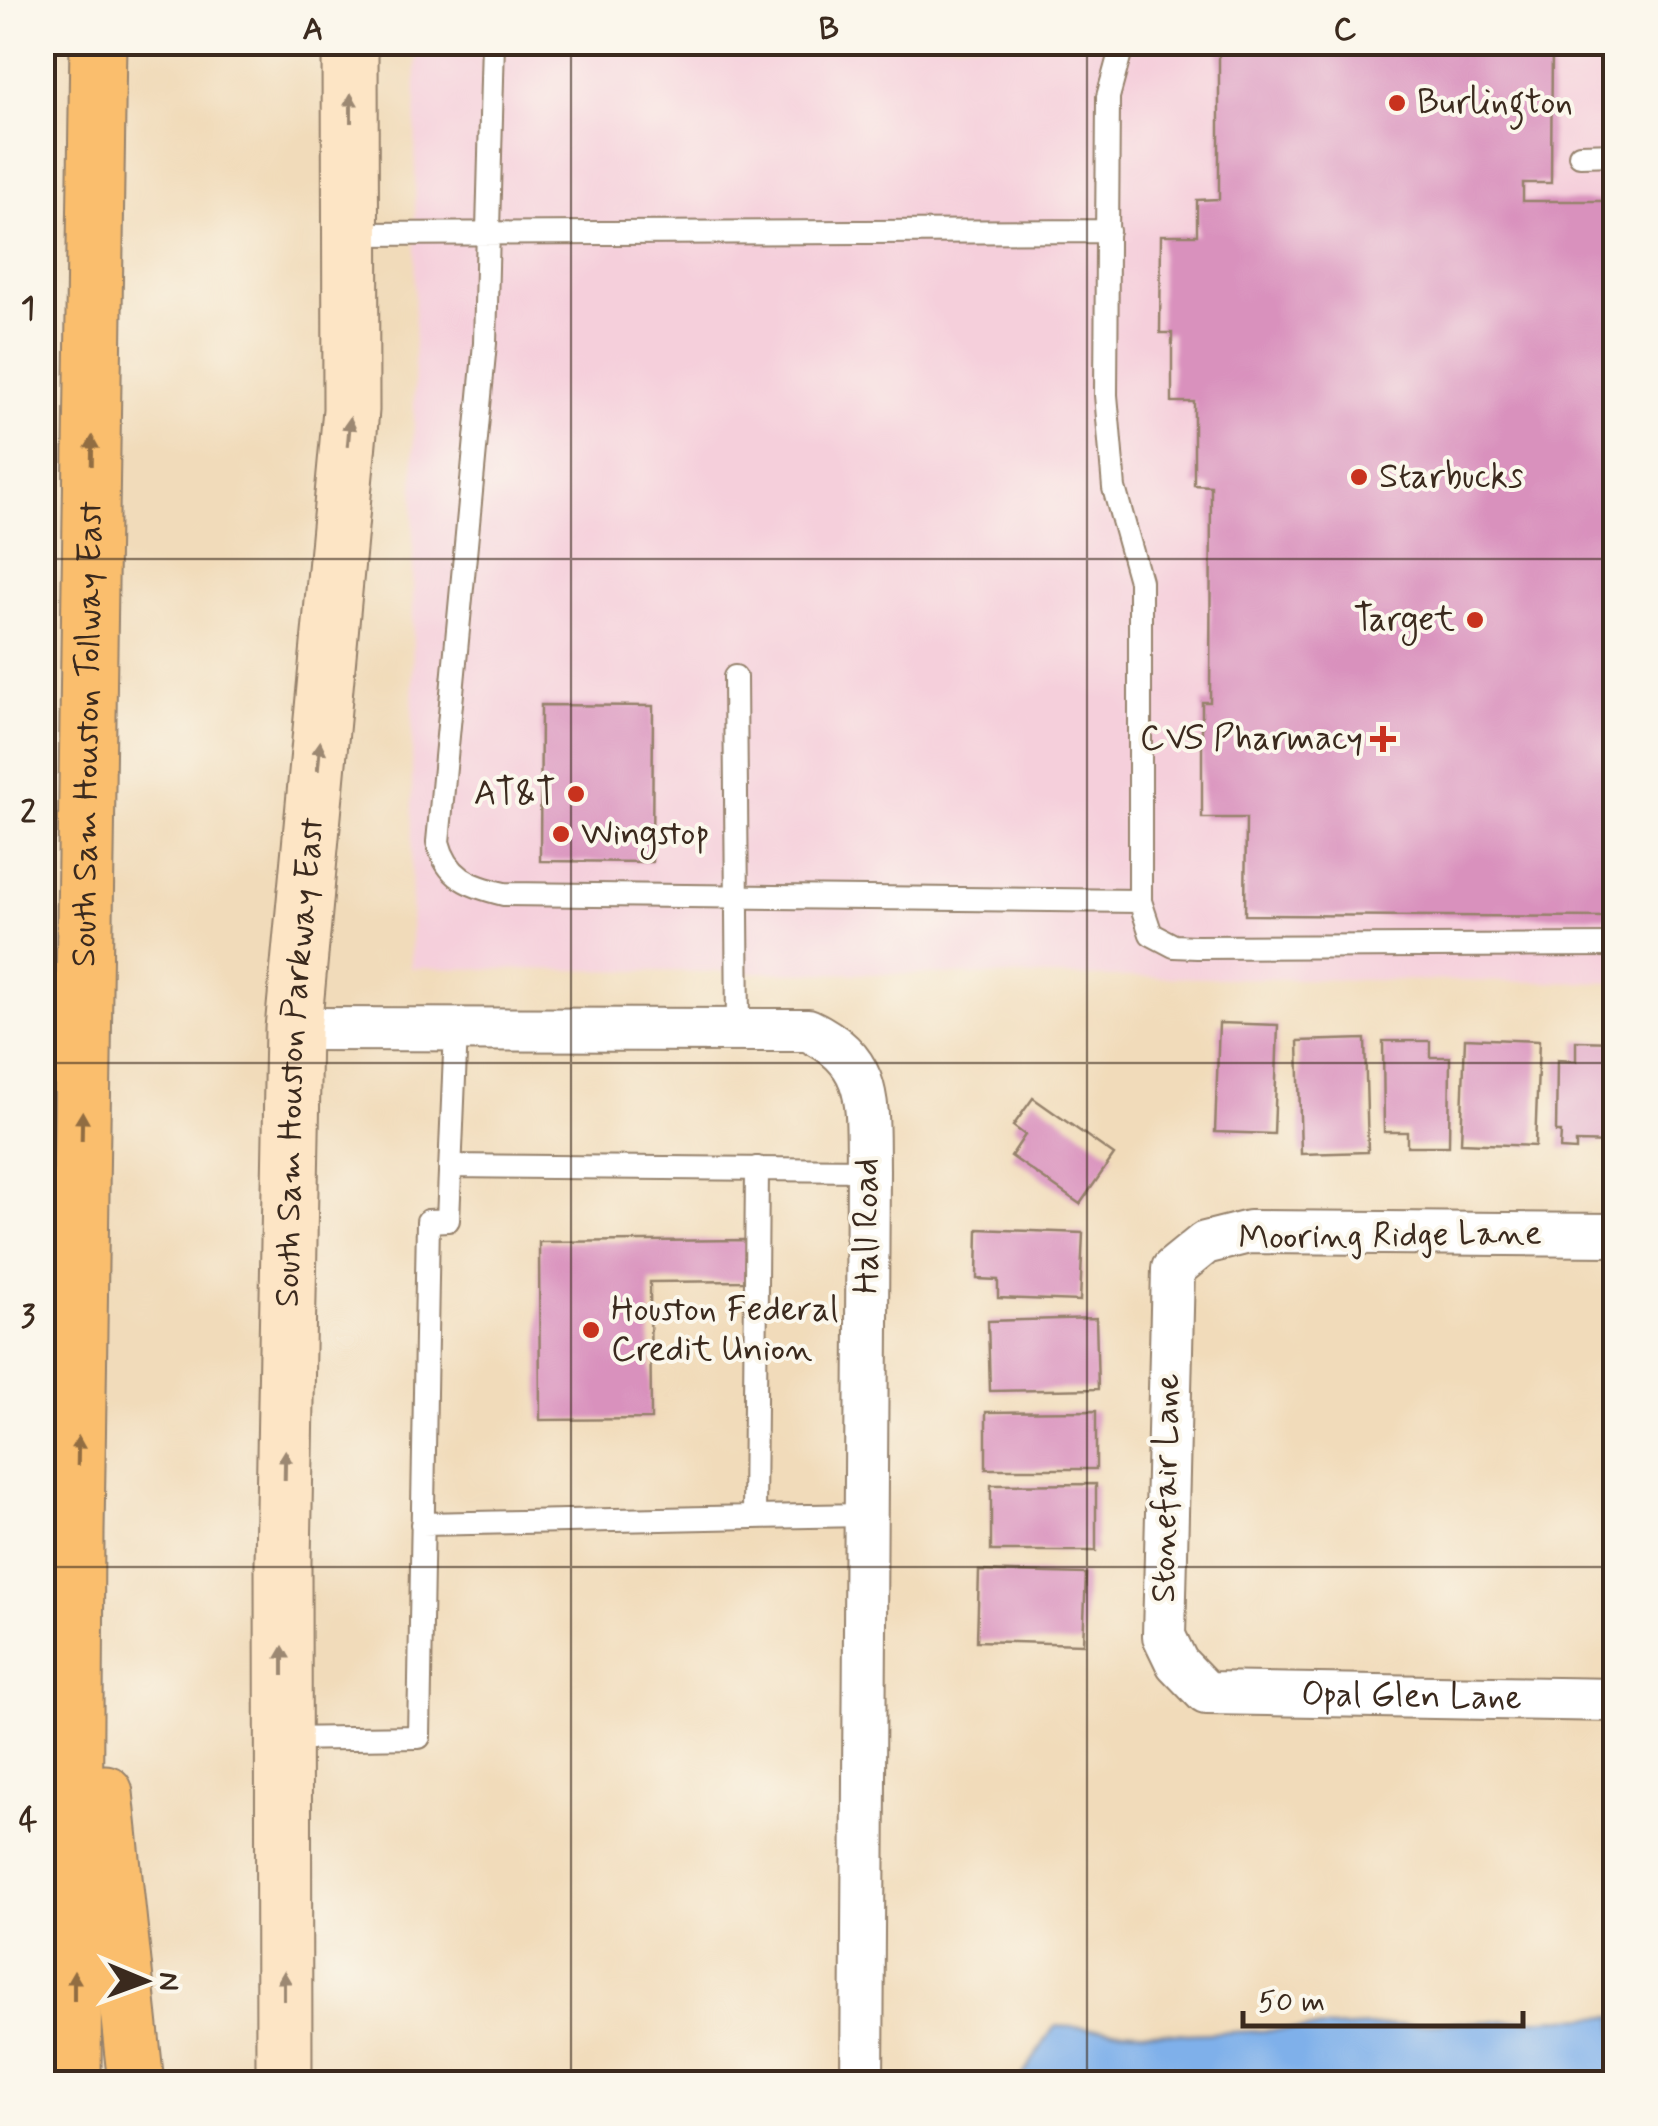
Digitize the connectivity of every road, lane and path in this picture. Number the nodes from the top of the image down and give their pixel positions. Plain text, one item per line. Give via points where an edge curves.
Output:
1 (98, 42) edge
2 (350, 42) edge
3 (493, 42) edge
4 (1124, 42) edge
5 (1580, 154) dead end
6 (1616, 154) edge
7 (1108, 231) junction
8 (351, 234) junction
9 (490, 234) junction
10 (735, 677) dead end
11 (737, 897) junction
12 (1140, 901) junction
13 (1616, 946) edge
14 (293, 1030) junction
15 (456, 1030) junction
16 (738, 1030) junction
17 (450, 1166) junction
18 (757, 1168) junction
19 (868, 1170) junction
20 (1616, 1235) edge
21 (1173, 1268) joint
22 (866, 1515) junction
23 (754, 1516) junction
24 (422, 1524) junction
25 (76, 1533) junction
26 (1206, 1693) joint
27 (1616, 1700) edge
28 (283, 1739) junction
29 (73, 2084) edge
30 (136, 2084) edge
31 (284, 2084) edge
32 (862, 2084) edge

25 -> 1 highway, South Sam Houston Tollway East
8 -> 2 main road, South Sam Houston Parkway East
3 - 9 lane
4 - 7 lane via 1108,97
5 - 6 lane
7 - 9 lane
7 - 12 lane via 1108,433 1114,488 1140,581
8 - 9 lane
14 -> 8 main road, South Sam Houston Parkway East via 352,410
9 - 11 lane via 438,842 442,860 454,876 504,894
10 - 11 lane
11 - 12 lane
11 - 16 lane
12 - 13 lane via 1151,934 1174,946
14 - 15 street, Hall Road
28 -> 14 main road, South Sam Houston Parkway East
15 - 16 street, Hall Road
15 - 17 lane
16 - 19 street, Hall Road via 808,1030 840,1045 860,1073
17 - 18 lane
17 - 24 lane via 448,1220 428,1221
18 - 19 lane
18 - 23 lane
19 - 22 street, Hall Road
20 - 21 street, Mooring Ridge Lane via 1249,1232 1205,1243
21 - 26 street, Stonefair Lane via 1164,1636
22 - 23 lane
22 - 32 street, Hall Road
23 - 24 lane
24 - 28 lane via 418,1737
29 -> 25 highway, South Sam Houston Tollway East
25 - 30 highway
26 - 27 street, Opal Glen Lane
31 -> 28 main road, South Sam Houston Parkway East

